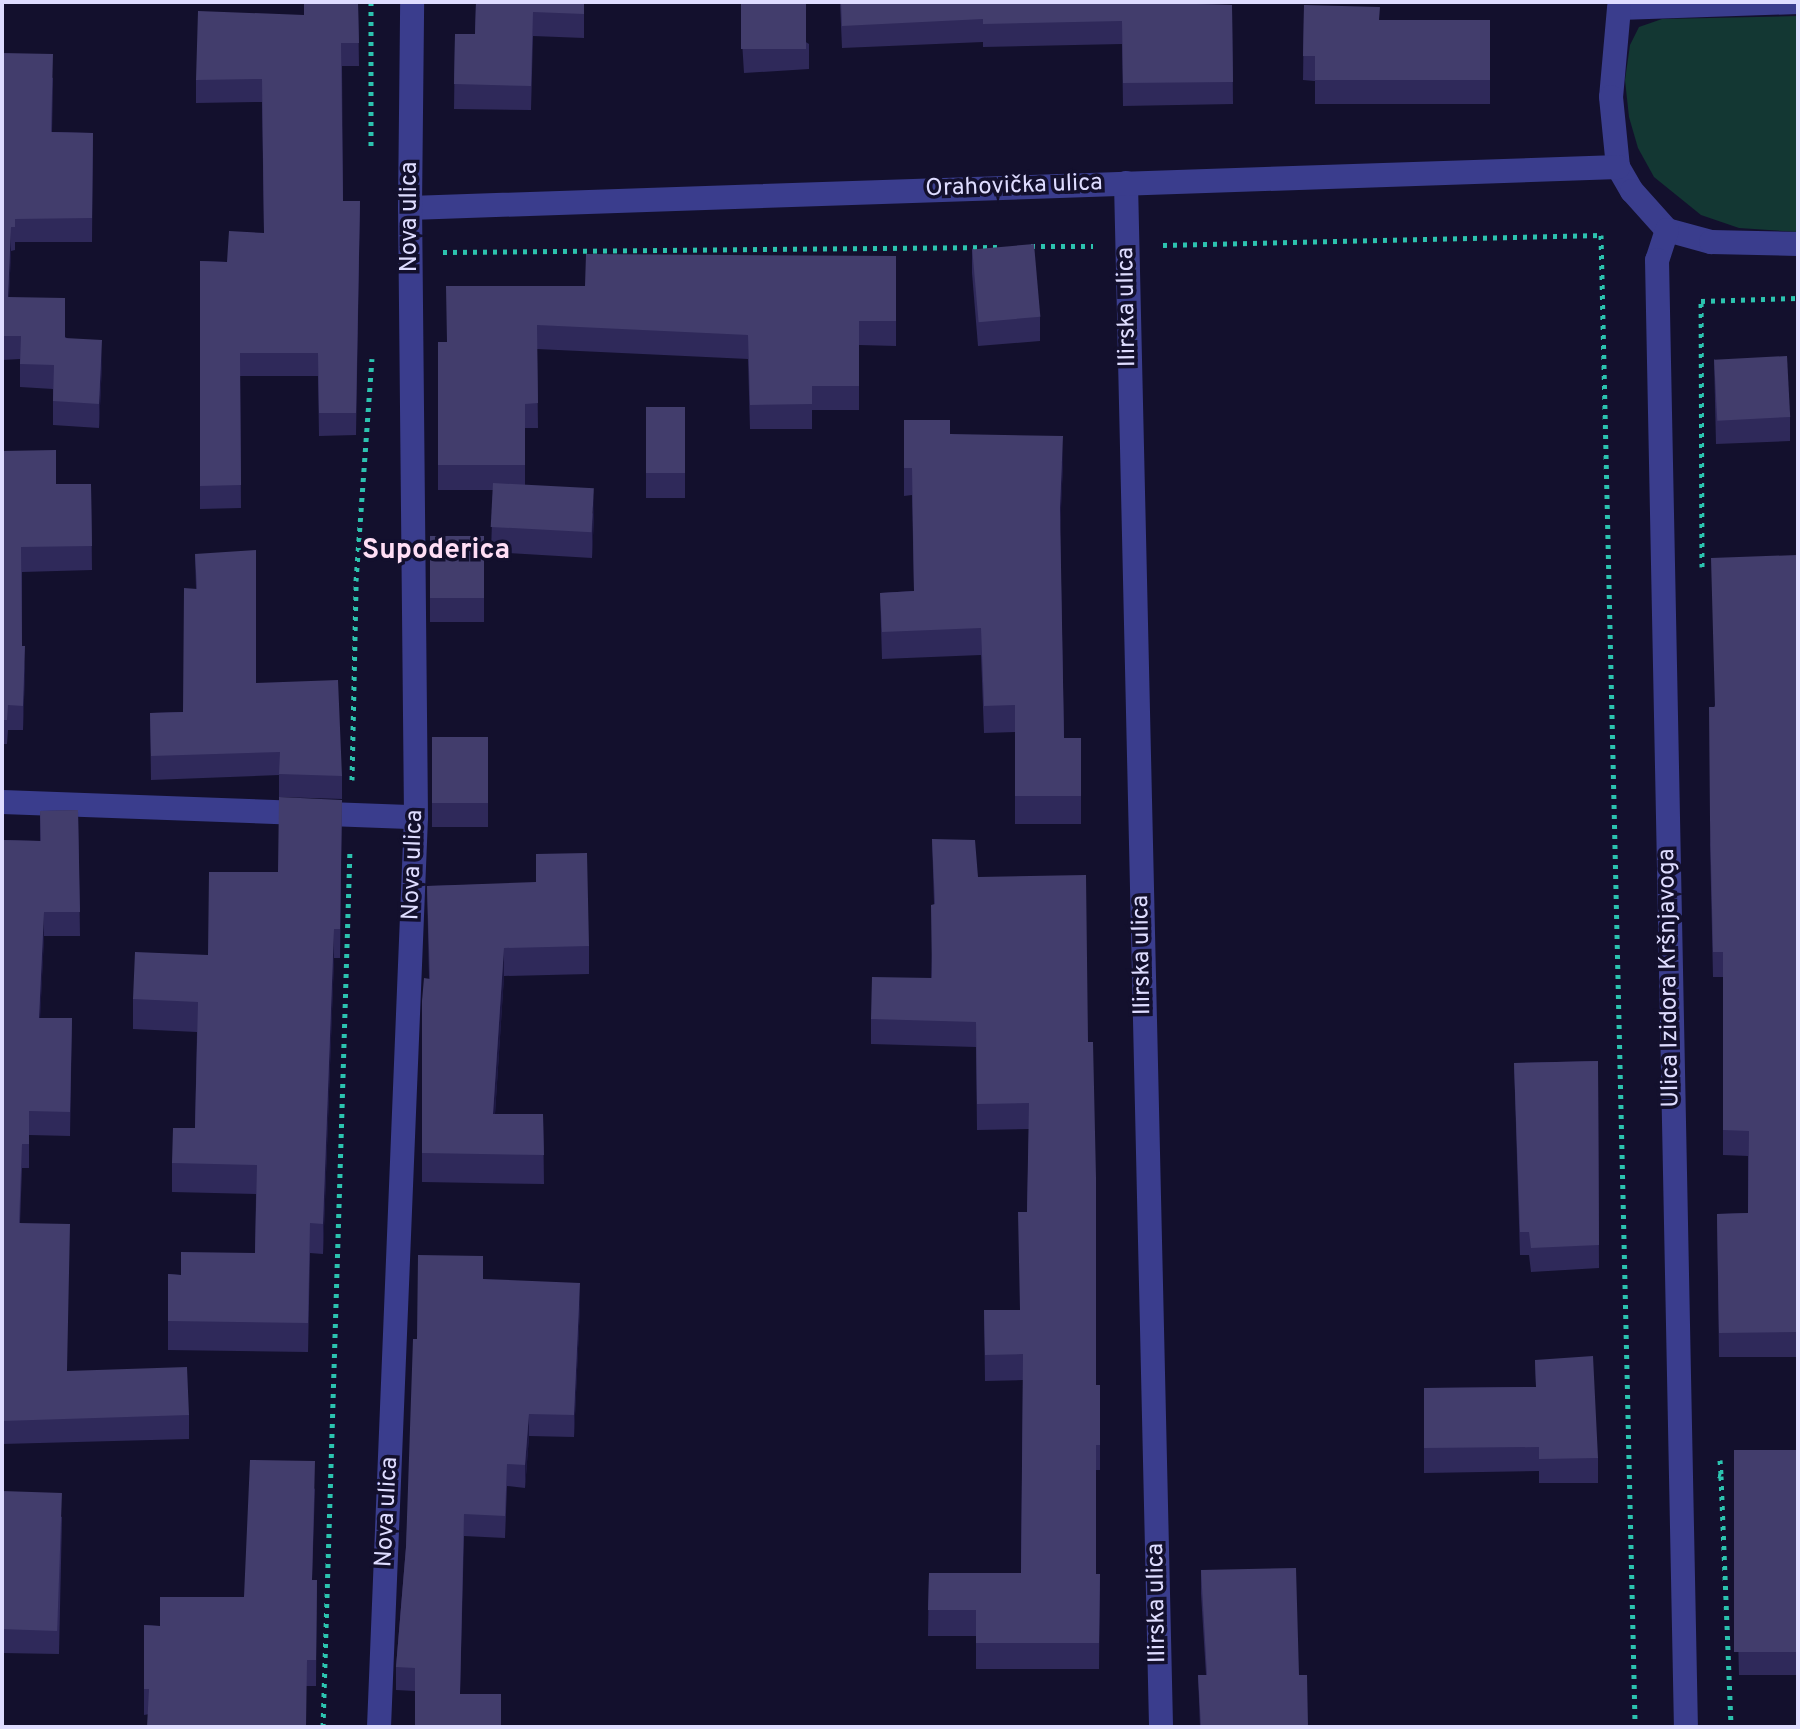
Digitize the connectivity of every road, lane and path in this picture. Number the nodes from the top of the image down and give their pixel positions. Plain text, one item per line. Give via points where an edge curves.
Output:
1 (371, 2) edge
2 (412, 2) edge
3 (1798, 2) edge
4 (1619, 5) edge
5 (371, 155) dead end
6 (1618, 167) junction
7 (1126, 183) junction
8 (410, 208) junction
9 (1667, 230) junction
10 (1798, 244) edge
11 (1127, 245) junction
12 (1004, 247) edge
13 (1020, 247) edge
14 (410, 252) junction
15 (1798, 298) edge
16 (373, 343) dead end
17 (1703, 581) dead end
18 (2, 802) edge
19 (351, 815) junction
20 (416, 817) junction
21 (1719, 1448) dead end
22 (1681, 1473) junction
23 (1721, 1476) junction
24 (323, 1727) edge
25 (379, 1727) edge
26 (1161, 1727) edge
27 (1635, 1727) edge
28 (1686, 1727) edge
29 (1731, 1727) edge

1 - 5 path
2 - 8 street, Nova ulica
3 - 4 street
4 - 6 street via 1611,97
6 - 7 street, Orahovička ulica
6 - 9 street
7 - 8 street, Orahovička ulica
7 - 11 street, Ilirska ulica
8 - 14 street, Nova ulica
9 - 10 street via 1711,242
9 - 22 street, Ulica Izidora Kršnjavoga via 1657,260
11 - 13 path
11 - 26 street, Ilirska ulica
11 - 27 path via 1601,235
12 - 14 path
14 - 20 street, Nova ulica
15 - 17 path via 1701,301
16 - 19 path via 356,581
18 - 19 street
19 - 20 street
19 - 24 path
20 - 25 street, Nova ulica
21 - 23 path
22 - 23 path
22 - 28 street, Ulica Izidora Kršnjavoga
23 - 29 path

